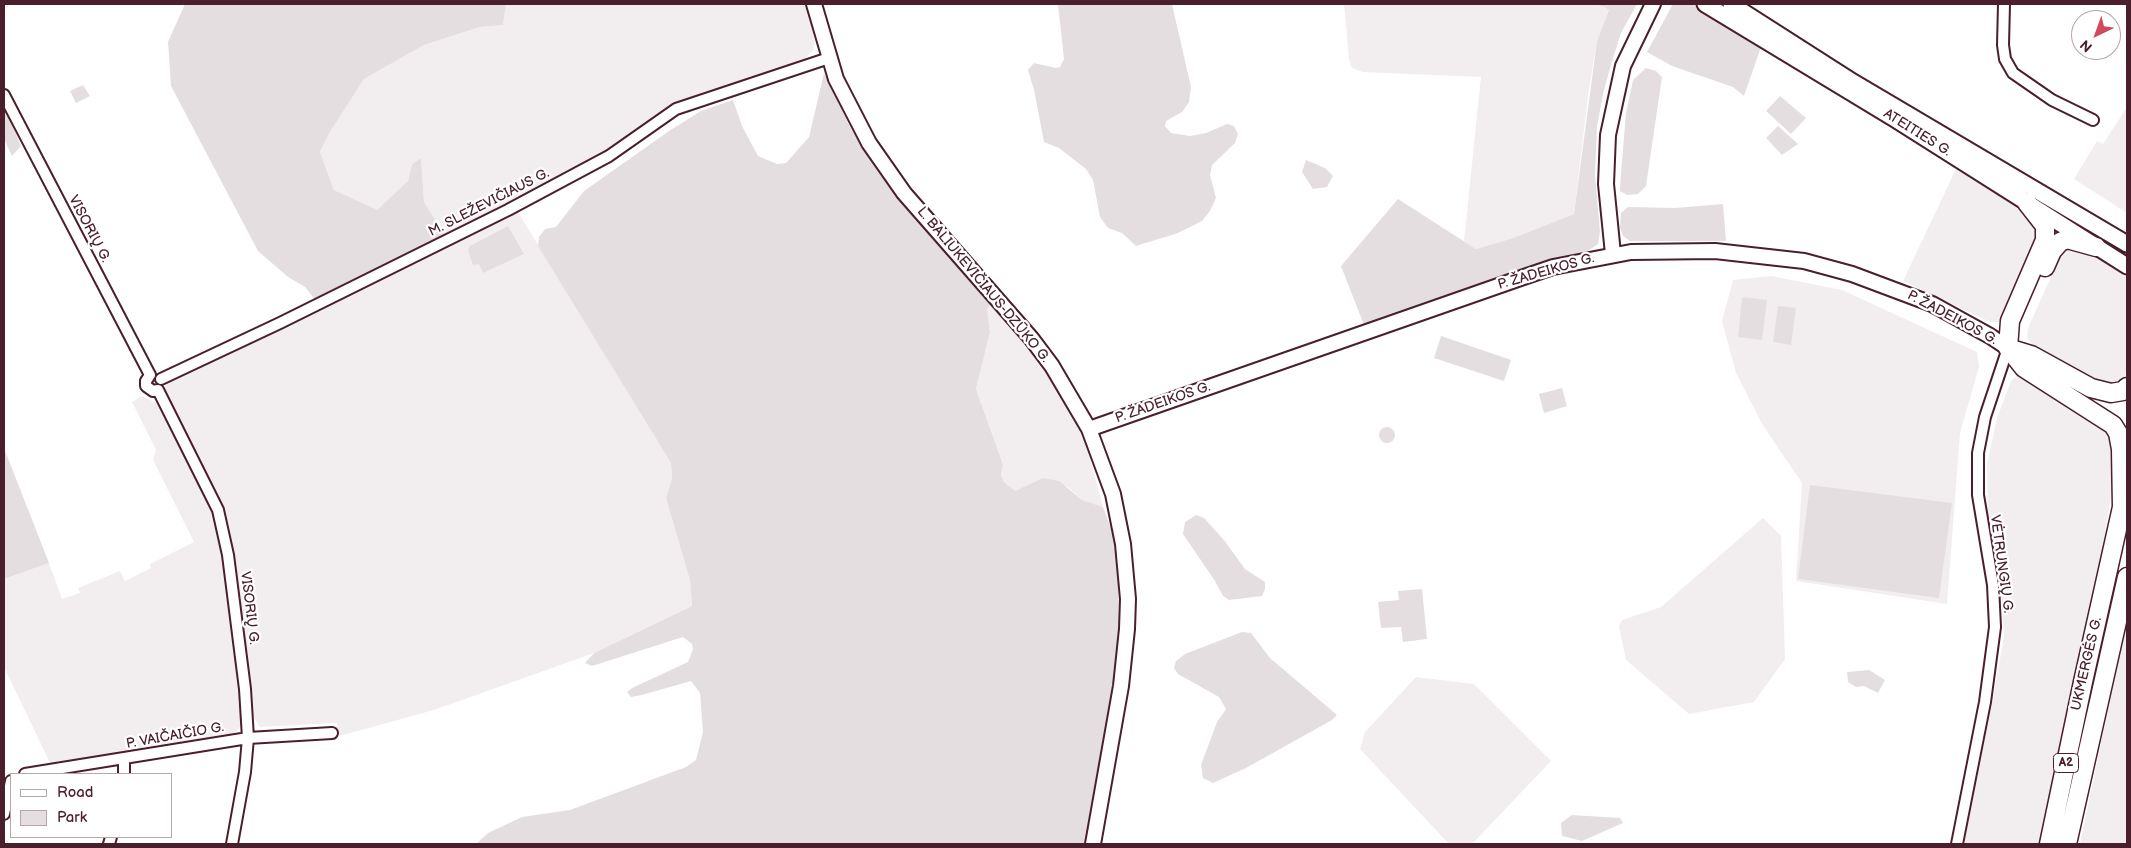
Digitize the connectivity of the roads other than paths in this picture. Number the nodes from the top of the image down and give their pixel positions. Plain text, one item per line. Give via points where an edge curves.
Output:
1 (814, 4) edge
2 (1653, 4) edge
3 (1705, 4) edge
4 (1730, 4) edge
5 (2004, 4) edge
6 (829, 58) junction
7 (4, 95) edge
8 (2093, 120) dead end
9 (2027, 203) junction
10 (2127, 244) edge
11 (2096, 247) junction
12 (1612, 254) junction
13 (2127, 266) edge
14 (2008, 348) junction
15 (150, 375) junction
16 (162, 379) junction
17 (2127, 387) edge
18 (158, 390) junction
19 (1089, 429) junction
20 (2127, 483) edge
21 (2122, 508) junction
22 (2127, 577) edge
23 (332, 733) dead end
24 (248, 738) junction
25 (124, 758) junction
26 (31, 773) edge
27 (124, 773) edge
28 (10, 786) edge
29 (4, 814) edge
30 (232, 844) edge
31 (1093, 844) edge
32 (1957, 844) edge
33 (2050, 844) edge
34 (2067, 844) edge

1 - 6 street, L. BALIUKEVIČIAUS-DZŪKO G.
2 - 12 street via 1623,66 1608,135 1606,184
3 - 9 main road, ATEITIES G.
4 - 10 main road, ATEITIES G. via 1853,82
5 - 8 street via 2003,45 2005,59 2013,74 2052,100
6 - 16 street, M. SLEŽEVIČIAUS G. via 676,109 609,156 508,210
6 - 19 street, L. BALIUKEVIČIAUS-DZŪKO G. via 850,111 885,167 1031,338 1067,388
7 - 15 street, VISORIŲ G.
9 - 11 main road, ATEITIES G.
9 - 14 highway via 2045,226 2045,240 2010,321
11 - 13 main road, ATEITIES G.
11 - 14 highway via 2067,239 2052,250 2027,312
12 - 14 street, P. ŽADEIKOS G. via 1700,250 1804,261 1852,274 1932,304
12 - 19 street, P. ŽADEIKOS G. via 1496,286
14 - 17 highway via 2031,355 2091,388 2111,393
14 - 21 highway via 2024,368 2113,425 2121,449
14 - 32 street, VĖTRUNGIŲ G. via 1985,417 1978,453 1978,494 1993,585 1996,627
15 - 16 street via 158,375
15 - 18 street via 146,386 153,391
16 - 18 street
18 - 24 street, VISORIŲ G. via 212,495 222,524 238,626
19 - 31 street, L. BALIUKEVIČIAUS-DZŪKO G. via 1118,512 1128,599 1125,656
20 - 21 highway, UKMERGĖS G. / A2
21 - 33 highway, UKMERGĖS G. / A2
22 - 34 highway, UKMERGĖS G. / A2
23 - 24 street, P. VAIČAIČIO G.
24 - 25 street, P. VAIČAIČIO G.
24 - 30 street, VISORIŲ G.
25 - 26 street, P. VAIČAIČIO G.
25 - 27 street
28 - 29 street

